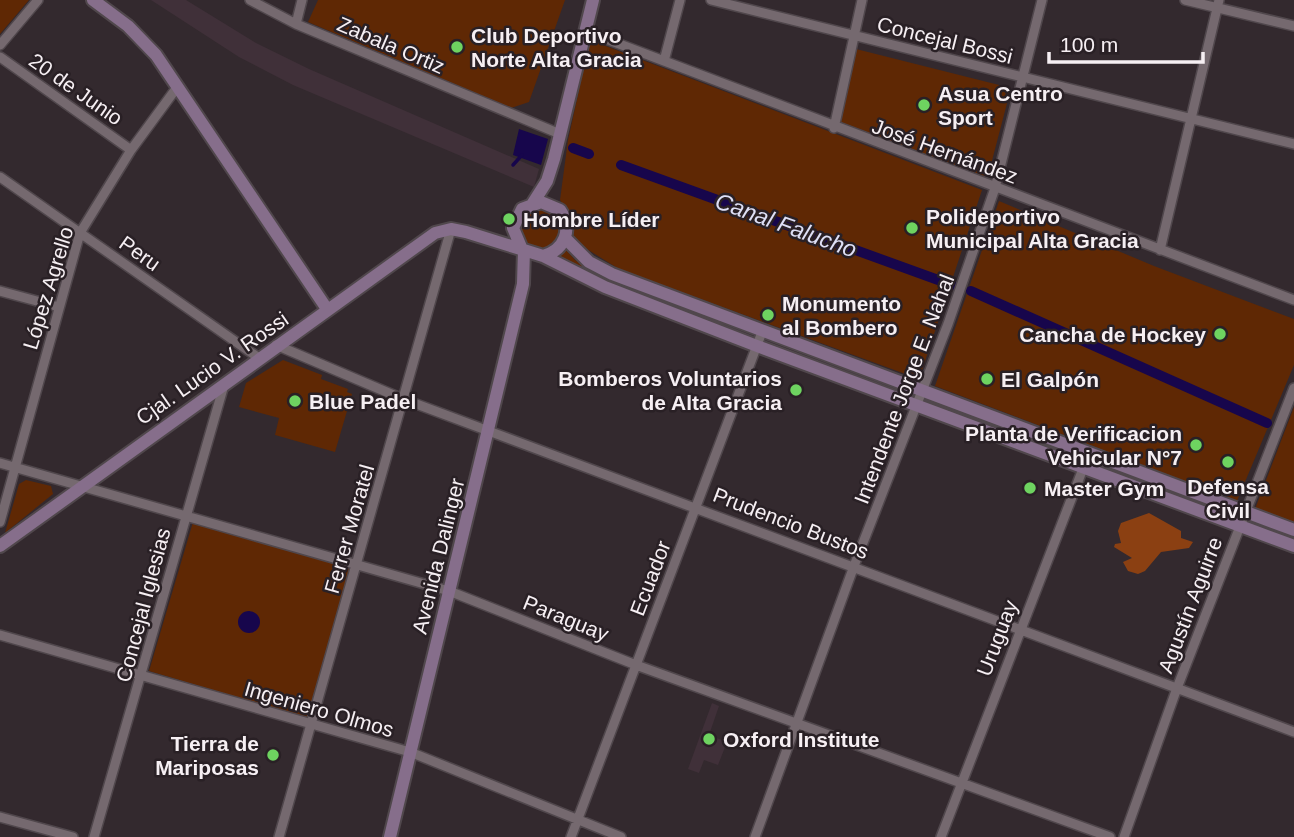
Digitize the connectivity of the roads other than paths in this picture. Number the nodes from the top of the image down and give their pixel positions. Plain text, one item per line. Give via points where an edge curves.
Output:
1 (38, 0) edge
2 (93, 0) edge
3 (250, 0) edge
4 (302, 0) edge
5 (593, 0) edge
6 (680, 0) edge
7 (711, 0) edge
8 (862, 0) edge
9 (1042, 0) edge
10 (1185, 0) edge
11 (1218, 4) edge
12 (296, 24) junction
13 (1294, 26) edge
14 (585, 31) junction
15 (854, 35) junction
16 (0, 45) edge
17 (0, 57) edge
18 (664, 61) junction
19 (1023, 78) junction
20 (178, 86) junction
21 (1190, 118) junction
22 (834, 128) junction
23 (560, 134) junction
24 (1294, 144) edge
25 (131, 150) junction
26 (554, 159) junction
27 (0, 177) edge
28 (995, 188) junction
29 (533, 203) junction
30 (553, 205) junction
31 (514, 224) junction
32 (451, 229) junction
33 (466, 232) junction
34 (80, 233) junction
35 (565, 238) junction
36 (522, 249) junction
37 (1160, 250) junction
38 (541, 256) junction
39 (523, 284) junction
40 (0, 291) edge
41 (1294, 300) edge
42 (59, 307) junction
43 (327, 309) junction
44 (762, 332) junction
45 (276, 345) junction
46 (757, 346) junction
47 (814, 351) junction
48 (259, 358) junction
49 (808, 365) junction
50 (225, 382) junction
51 (1294, 388) edge
52 (924, 392) junction
53 (403, 399) junction
54 (919, 406) junction
55 (488, 431) junction
56 (1089, 453) junction
57 (0, 463) edge
58 (14, 466) junction
59 (1084, 468) junction
60 (81, 485) junction
61 (697, 506) junction
62 (1246, 512) junction
63 (186, 516) junction
64 (0, 522) edge
65 (1240, 526) junction
66 (1294, 530) edge
67 (0, 546) edge
68 (1294, 546) edge
69 (357, 564) junction
70 (854, 566) junction
71 (449, 591) junction
72 (1019, 629) junction
73 (0, 635) edge
74 (636, 665) junction
75 (142, 676) junction
76 (1177, 688) junction
77 (796, 723) junction
78 (311, 725) junction
79 (1294, 732) edge
80 (410, 752) junction
81 (960, 783) junction
82 (0, 817) edge
83 (577, 821) junction
84 (73, 837) edge
85 (94, 837) edge
86 (279, 837) edge
87 (390, 837) edge
88 (571, 837) edge
89 (621, 837) edge
90 (755, 837) edge
91 (940, 837) edge
92 (1110, 837) edge
93 (1124, 837) edge

1 - 16 street
2 - 20 main road via 128,26
3 - 12 street, Zabala Ortiz
4 - 12 street
5 - 14 main road
6 - 18 street
7 - 15 street, Concejal Bossi
8 - 15 street
9 - 19 street, Intendente Jorge E. Nahal
10 - 11 street
11 - 13 street
11 - 21 street
12 - 23 street, Zabala Ortiz
14 - 18 street, José Hernández
14 - 23 main road
15 - 19 street, Concejal Bossi
15 - 22 street
17 - 25 street, 20 de Junio
18 - 22 street, José Hernández
19 - 21 street, Concejal Bossi
19 - 28 street, Intendente Jorge E. Nahal
20 - 25 street, López Agrello
20 - 43 main road
21 - 24 street, Concejal Bossi
21 - 37 street
22 - 28 street, José Hernández
23 - 26 main road
25 - 34 street, López Agrello
26 - 29 main road
26 - 30 main road
27 - 34 street, Peru
28 - 37 street, José Hernández
28 - 52 street, Intendente Jorge E. Nahal
29 - 30 main road
29 - 31 main road via 522,209
30 - 35 main road via 565,217
31 - 33 main road via 490,233
31 - 36 main road via 514,236
32 - 33 main road
32 - 43 main road, Cjal. Lucio V. Rossi via 435,233
32 - 53 street, Ferrer Moratel
33 - 36 main road
34 - 42 street, López Agrello
34 - 48 street, Peru
35 - 38 main road via 558,249
35 - 44 main road via 589,261 612,274
36 - 38 main road
36 - 39 main road, Avenida Dalinger
37 - 41 street, José Hernández
38 - 39 main road, Avenida Dalinger
38 - 46 main road via 606,288
39 - 55 main road, Avenida Dalinger
40 - 42 street
42 - 58 street, López Agrello
43 - 45 main road, Cjal. Lucio V. Rossi
44 - 46 street, Ecuador
44 - 47 main road
45 - 48 main road, Cjal. Lucio V. Rossi
45 - 53 street, Prudencio Bustos
46 - 49 main road
46 - 61 street, Ecuador
47 - 49 main road
47 - 52 main road
48 - 50 main road, Cjal. Lucio V. Rossi
49 - 54 main road
50 - 60 main road, Cjal. Lucio V. Rossi
50 - 63 street, Concejal Iglesias
51 - 62 street, Agustín Aguirre
52 - 54 street, Intendente Jorge E. Nahal
52 - 56 main road
53 - 55 street, Prudencio Bustos
53 - 69 street, Ferrer Moratel
54 - 59 main road
54 - 70 street, Intendente Jorge E. Nahal
55 - 61 street, Prudencio Bustos
55 - 71 main road, Avenida Dalinger
56 - 59 street, Uruguay
56 - 62 main road
57 - 58 street, Paraguay
58 - 60 street, Paraguay
58 - 64 street, López Agrello
59 - 65 main road
59 - 72 street, Uruguay
60 - 63 street, Paraguay
60 - 67 main road, Cjal. Lucio V. Rossi
61 - 70 street, Prudencio Bustos
61 - 74 street, Ecuador
62 - 65 street, Agustín Aguirre
62 - 66 main road
63 - 69 street, Paraguay
63 - 75 street, Concejal Iglesias
65 - 68 main road
65 - 76 street, Agustín Aguirre
69 - 71 street, Paraguay
69 - 78 street, Ferrer Moratel
70 - 72 street, Prudencio Bustos
70 - 77 street, Intendente Jorge E. Nahal
71 - 74 street, Paraguay
71 - 80 main road, Avenida Dalinger
72 - 76 street, Prudencio Bustos
72 - 81 street, Uruguay
73 - 75 street, Ingeniero Olmos
74 - 77 street, Paraguay
74 - 83 street, Ecuador
75 - 78 street, Ingeniero Olmos
75 - 85 street, Concejal Iglesias
76 - 79 street, Prudencio Bustos
76 - 93 street, Agustín Aguirre
77 - 81 street, Paraguay
77 - 90 street, Intendente Jorge E. Nahal
78 - 80 street, Ingeniero Olmos
78 - 86 street, Ferrer Moratel
80 - 83 street, Ingeniero Olmos
80 - 87 main road, Avenida Dalinger
81 - 91 street, Uruguay
81 - 92 street, Paraguay
82 - 84 street
83 - 88 street, Ecuador
83 - 89 street, Ingeniero Olmos

